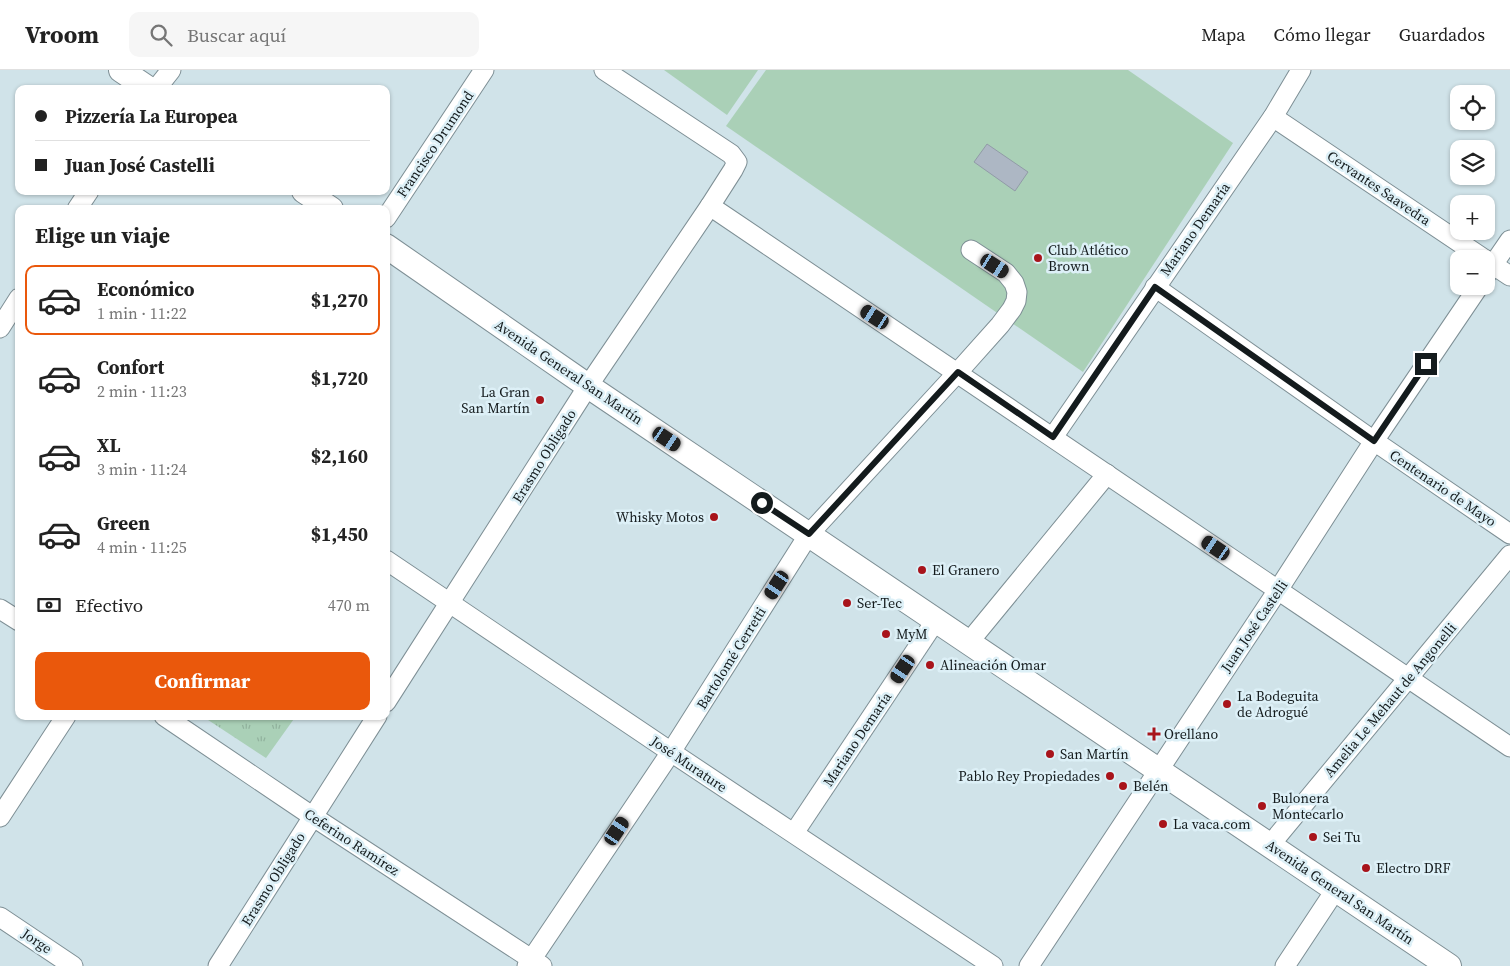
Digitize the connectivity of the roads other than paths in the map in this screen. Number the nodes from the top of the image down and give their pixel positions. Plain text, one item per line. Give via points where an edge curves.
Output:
1 (121, 70) edge
2 (171, 70) edge
3 (484, 70) edge
4 (604, 70) edge
5 (1302, 70) edge
6 (143, 85) edge
7 (159, 85) edge
8 (1273, 117) junction
9 (310, 195) edge
10 (325, 205) edge
11 (710, 206) junction
12 (390, 212) edge
13 (1510, 240) edge
14 (390, 249) edge
15 (971, 250) dead end
16 (1465, 250) edge
17 (1495, 256) edge
18 (1495, 269) edge
19 (1510, 276) edge
20 (1155, 287) junction
21 (1473, 295) edge
22 (12, 308) edge
23 (0, 328) edge
24 (958, 372) junction
25 (588, 386) junction
26 (1053, 437) junction
27 (1374, 441) junction
28 (1108, 474) junction
29 (809, 534) junction
30 (1510, 534) edge
31 (1510, 555) edge
32 (390, 563) edge
33 (1278, 590) junction
34 (451, 602) junction
35 (0, 609) edge
36 (15, 618) edge
37 (936, 620) junction
38 (969, 642) junction
39 (1408, 678) junction
40 (390, 696) edge
41 (63, 720) edge
42 (170, 720) edge
43 (374, 720) edge
44 (1510, 747) edge
45 (671, 752) junction
46 (1158, 769) junction
47 (312, 816) junction
48 (0, 817) edge
49 (794, 833) junction
50 (1270, 845) junction
51 (1336, 889) junction
52 (0, 917) edge
53 (534, 964) edge
54 (74, 966) edge
55 (218, 966) edge
56 (993, 966) edge
57 (1029, 966) edge
58 (1286, 966) edge
59 (1449, 966) edge

1 - 6 main road
2 - 7 street
3 - 12 street, Francisco Drumond
4 - 11 street, Erasmo Obligado via 731,154 736,162 733,170
5 - 8 street, Mariano Demaría
8 - 16 street, Cervantes Saavedra
8 - 20 street, Mariano Demaría
9 - 10 main road
11 - 24 street
11 - 25 street, Erasmo Obligado
13 - 17 street
14 - 25 main road, Avenida General San Martín
15 - 24 street, Bartolomé Cerretti via 1006,273 1017,292 1012,309
18 - 19 street, Cervantes Saavedra
20 - 26 street, Mariano Demaría
20 - 27 street, Centenario de Mayo
21 - 27 street, Juan José Castelli
22 - 23 street
24 - 26 street
24 - 29 street, Bartolomé Cerretti
25 - 29 main road, Avenida General San Martín
25 - 34 street, Erasmo Obligado
26 - 28 street
27 - 30 street, Centenario de Mayo
27 - 33 street, Juan José Castelli
28 - 33 street
28 - 38 street
29 - 37 main road, Avenida General San Martín
29 - 45 street, Bartolomé Cerretti
31 - 39 street, Amelia Le Mehaut de Angonelli
32 - 34 street, José Murature
33 - 39 street
33 - 46 street, Juan José Castelli
34 - 40 street, Erasmo Obligado
34 - 45 street, José Murature
35 - 36 street
37 - 38 main road, Avenida General San Martín
37 - 49 street, Mariano Demaría
38 - 46 main road, Avenida General San Martín
39 - 44 street
39 - 50 street, Amelia Le Mehaut de Angonelli
41 - 48 street
42 - 47 street, Ceferino Ramírez
43 - 47 street, Erasmo Obligado
45 - 49 street, José Murature
45 - 53 street, Bartolomé Cerretti
46 - 50 main road, Avenida General San Martín
46 - 57 street, Juan José Castelli
47 - 53 street, Ceferino Ramírez
47 - 55 street, Erasmo Obligado
49 - 56 street, José Murature
50 - 51 main road, Avenida General San Martín
51 - 58 street
51 - 59 main road, Avenida General San Martín
52 - 54 street, Jorge

